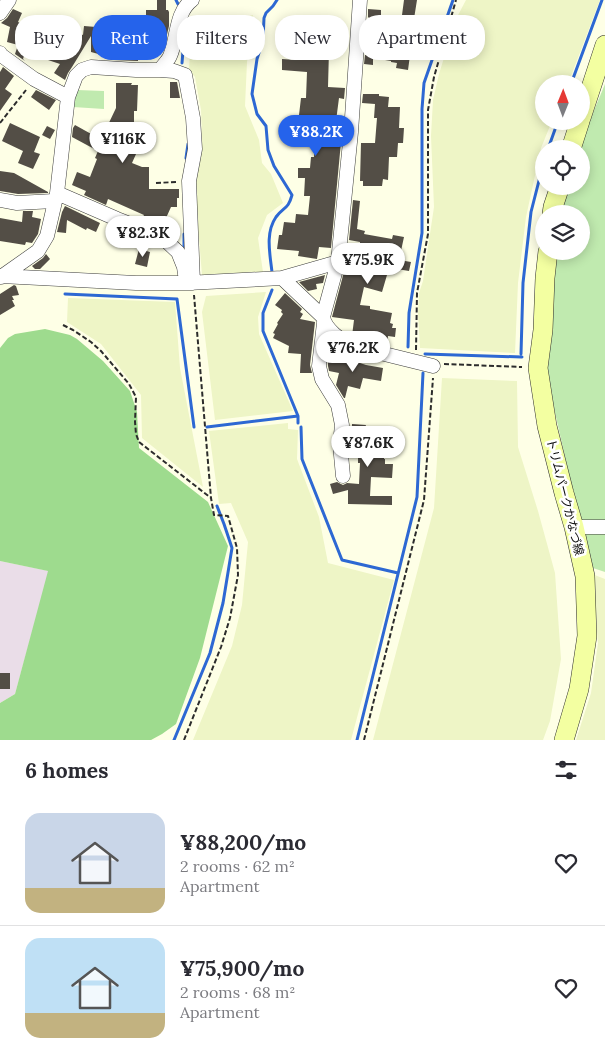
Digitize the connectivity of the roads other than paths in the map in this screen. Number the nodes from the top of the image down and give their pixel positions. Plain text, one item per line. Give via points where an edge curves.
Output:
1 (9, 0) edge
2 (360, 0) edge
3 (190, 1) edge
4 (0, 13) edge
5 (605, 45) edge
6 (0, 55) edge
7 (160, 70) junction
8 (590, 92) edge
9 (68, 98) junction
10 (56, 197) junction
11 (0, 200) edge
12 (547, 260) edge
13 (338, 262) junction
14 (1, 277) edge
15 (282, 278) junction
16 (190, 283) junction
17 (323, 320) junction
18 (437, 365) road end
19 (343, 476) dead end
20 (574, 527) junction
21 (605, 527) edge
22 (564, 740) edge

1 - 4 street
2 - 13 street
3 - 7 street via 182,13 170,57
5 - 8 main road
6 - 9 street
7 - 9 street via 91,67 76,76
7 - 16 street via 185,75 193,118 194,149 189,181
9 - 10 street
10 - 11 street via 17,203
10 - 14 street via 47,236 38,251
10 - 16 street via 161,236 178,252
12 - 20 main road, トリムパークかなづ線 via 538,368 547,426
13 - 15 street
13 - 17 street
14 - 16 street
15 - 16 street
15 - 17 street
17 - 18 street via 341,341 352,346
17 - 19 street via 319,366 322,379 338,405 342,425
20 - 21 street
20 - 22 main road, トリムパークかなづ線 via 585,576 587,636 579,689

